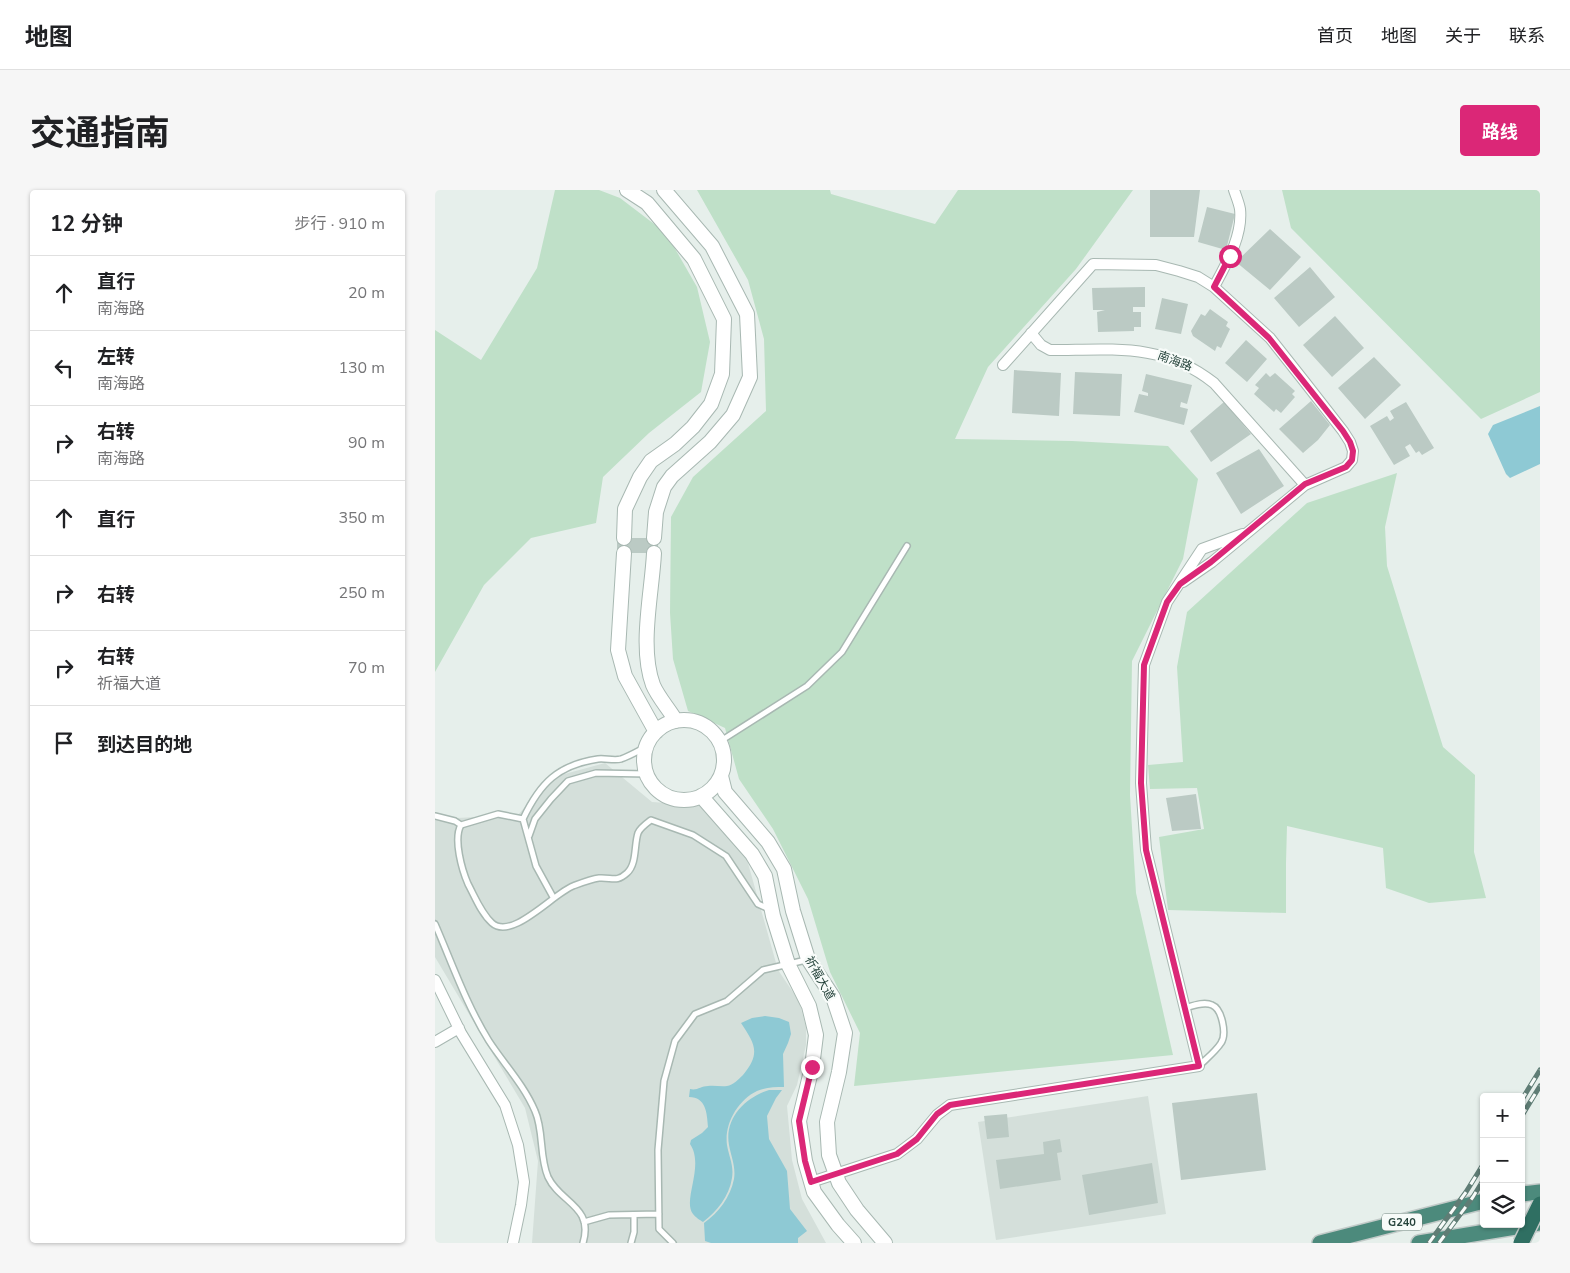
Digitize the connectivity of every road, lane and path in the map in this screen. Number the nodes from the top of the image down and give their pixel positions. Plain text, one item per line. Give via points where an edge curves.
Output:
1 (627, 190) edge
2 (664, 190) edge
3 (1235, 190) edge
4 (1214, 287) junction
5 (1031, 333) junction
6 (1003, 365) dead end
7 (1305, 484) junction
8 (1243, 534) junction
9 (624, 538) dead end
10 (654, 538) dead end
11 (907, 546) dead end
12 (623, 553) dead end
13 (654, 553) dead end
14 (1180, 584) junction
15 (676, 721) junction
16 (656, 732) junction
17 (719, 742) junction
18 (646, 747) junction
19 (647, 774) junction
20 (721, 776) junction
21 (701, 796) junction
22 (435, 816) edge
23 (523, 819) junction
24 (461, 825) junction
25 (529, 837) junction
26 (553, 897) junction
27 (772, 910) junction
28 (435, 924) edge
29 (808, 959) junction
30 (788, 964) junction
31 (435, 980) edge
32 (1185, 1008) junction
33 (459, 1028) junction
34 (435, 1042) edge
35 (1199, 1066) junction
36 (836, 1174) junction
37 (811, 1182) junction
38 (1540, 1192) edge
39 (1525, 1194) edge
40 (1480, 1202) edge
41 (1540, 1204) edge
42 (634, 1214) junction
43 (659, 1214) junction
44 (584, 1222) junction
45 (1540, 1223) edge
46 (513, 1243) edge
47 (583, 1243) edge
48 (631, 1243) edge
49 (673, 1243) edge
50 (853, 1243) edge
51 (885, 1243) edge
52 (1320, 1243) edge
53 (1419, 1243) edge
54 (1521, 1243) edge

1 - 9 street via 647,203 694,259 724,319 722,374 711,404 693,427 651,461 640,477 625,509
2 - 10 street via 712,246 747,314 750,377 733,415 664,487 656,512
3 - 4 street via 1240,210 1238,232
4 - 5 street via 1179,270 1156,265 1093,264
4 - 7 street via 1269,338 1350,442 1352,460 1346,467
5 - 6 street
5 - 7 street, 南海路 via 1050,350 1136,350 1178,360 1198,370 1214,382
7 - 8 street
8 - 14 street
8 - 14 street via 1202,549
11 - 17 lane via 842,652 807,686
12 - 16 street via 618,650 625,676
13 - 15 street via 645,648 653,686
14 - 32 street via 1167,602 1144,665 1141,783 1146,850
15 - 16 street
15 - 17 street via 690,720 707,727
16 - 18 street
17 - 20 street via 724,763
18 - 19 street via 644,761
18 - 23 lane via 620,759 572,764 539,789
19 - 21 street via 655,787 666,795 679,799
19 - 25 lane via 596,773 568,781 535,819
20 - 21 street via 713,788
20 - 29 street, 祈福大道 via 725,792 769,842 784,869
21 - 27 street, 祈福大道 via 752,854 765,876
22 - 24 lane
23 - 24 lane via 497,814
23 - 25 lane
24 - 26 lane via 458,843 465,876 478,905 492,924 502,927 516,924
25 - 26 lane via 536,866
26 - 27 lane via 572,886 599,878 617,880 629,872 638,831 651,820 693,835 726,856 758,904
27 - 30 street, 祈福大道
28 - 44 lane via 465,998 488,1040 536,1112 547,1176 553,1187 581,1212
29 - 30 lane
29 - 36 street, 祈福大道 via 833,998 845,1033 827,1122 829,1155
30 - 37 street, 祈福大道 via 809,1006 816,1035 799,1121
30 - 43 lane via 763,970 727,1001 695,1014 675,1041 664,1081 658,1150
31 - 33 street
32 - 35 street
32 - 35 lane via 1212,1004 1219,1012 1224,1032 1222,1042
33 - 34 street
33 - 46 street via 505,1106 517,1145 524,1182
35 - 36 street via 950,1105 937,1114 917,1139 897,1154
36 - 37 street
36 - 51 street, 祈福大道 via 857,1210
37 - 50 street, 祈福大道 via 814,1192
38 - 39 highway
40 - 52 highway, G240
41 - 54 highway, bridge
42 - 43 lane
42 - 44 lane via 609,1215
42 - 48 lane
43 - 49 lane via 659,1230
44 - 47 lane
45 - 53 highway

